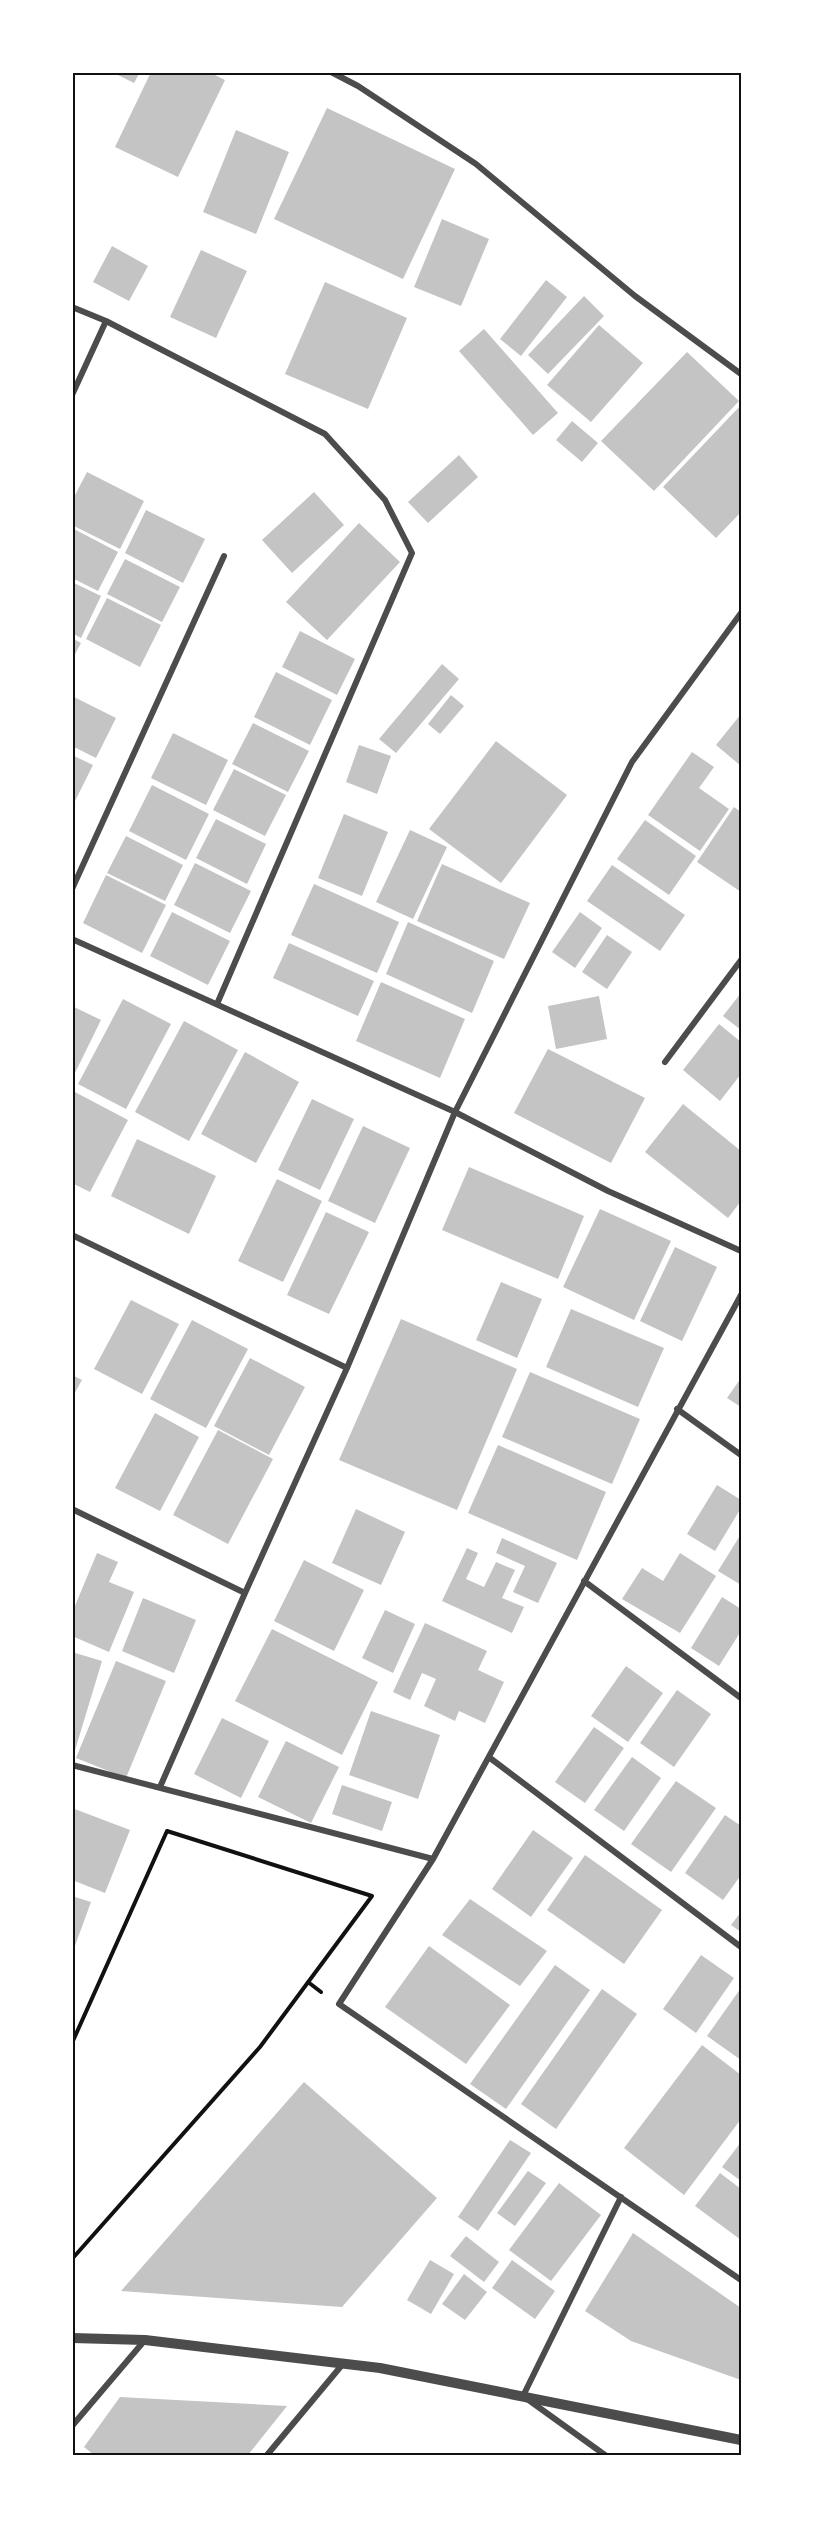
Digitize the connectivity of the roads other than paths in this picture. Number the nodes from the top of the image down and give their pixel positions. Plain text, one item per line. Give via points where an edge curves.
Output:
1 (331, 72) edge
2 (72, 307) edge
3 (106, 321) junction
4 (741, 374) edge
5 (72, 395) edge
6 (224, 556) dead end
7 (741, 613) edge
8 (72, 889) edge
9 (72, 939) edge
10 (741, 960) edge
11 (217, 1004) junction
12 (665, 1062) dead end
13 (455, 1112) junction
14 (72, 1235) edge
15 (741, 1251) edge
16 (741, 1294) edge
17 (347, 1368) junction
18 (677, 1409) junction
19 (741, 1455) edge
20 (72, 1509) edge
21 (584, 1581) junction
22 (245, 1593) junction
23 (741, 1698) edge
24 (490, 1758) junction
25 (72, 1765) edge
26 (160, 1787) junction
27 (433, 1859) junction
28 (741, 1947) edge
29 (621, 2197) junction
30 (741, 2280) edge
31 (72, 2338) edge
32 (145, 2340) junction
33 (342, 2365) junction
34 (523, 2396) junction
35 (72, 2426) edge
36 (739, 2437) edge
37 (267, 2455) edge
38 (605, 2455) edge

1 - 4 street via 476,164 635,296
2 - 3 street
3 - 5 street
3 - 11 street via 325,434 385,500 412,553
6 - 8 street
7 - 13 street via 632,762
9 - 11 street
10 - 12 street
11 - 13 street
13 - 15 street via 608,1191
13 - 17 street
14 - 17 street
16 - 18 street
17 - 22 street
18 - 19 street
18 - 21 street
20 - 22 street
21 - 23 street
21 - 24 street
22 - 26 street
24 - 27 street
24 - 28 street
25 - 26 street
26 - 27 street
27 - 29 street via 339,2004
29 - 30 street
29 - 34 street
31 - 32 street
32 - 33 street
32 - 35 street
33 - 34 street via 380,2368
33 - 37 street
34 - 36 street
34 - 38 street

